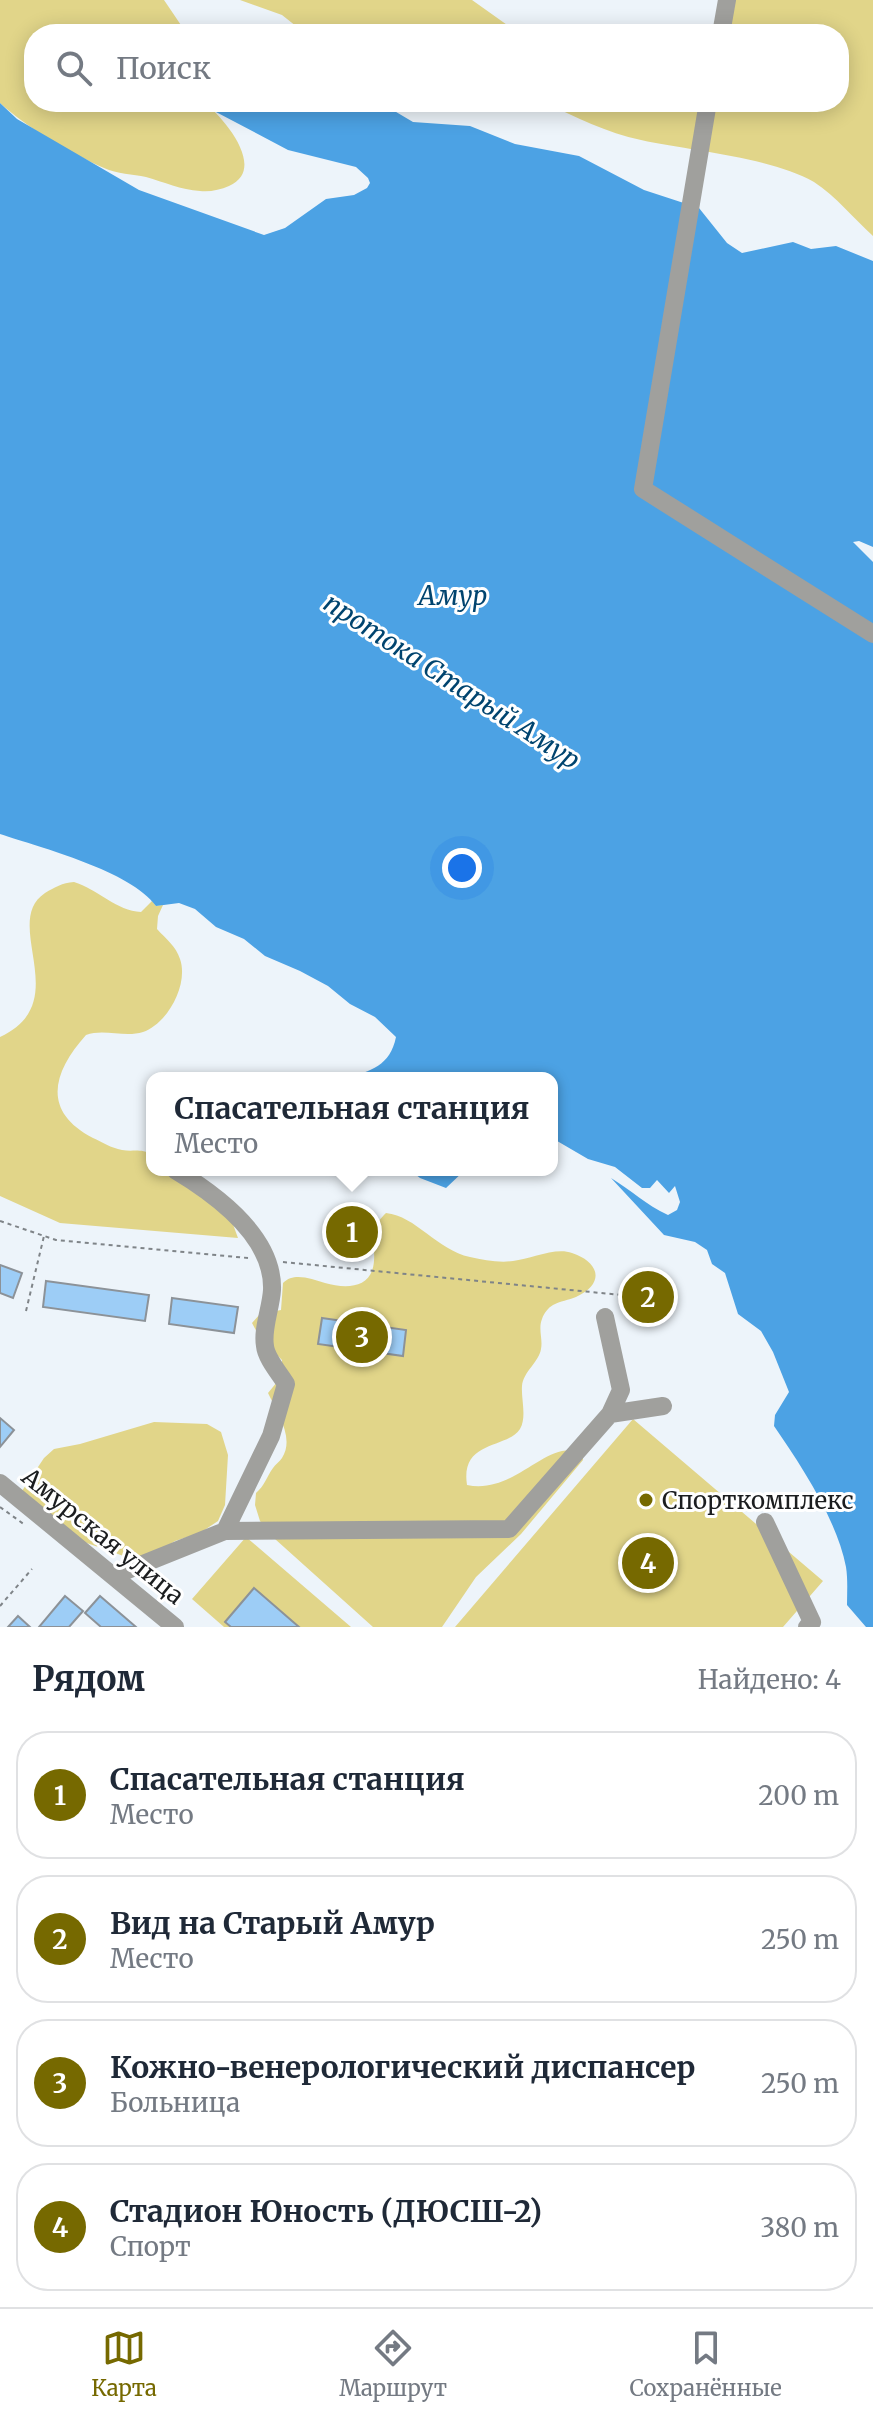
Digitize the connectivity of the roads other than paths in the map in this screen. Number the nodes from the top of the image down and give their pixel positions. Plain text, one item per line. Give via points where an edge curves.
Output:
1 (727, 0) edge
2 (723, 24) edge
3 (706, 112) edge
4 (873, 634) edge
5 (187, 1176) edge
6 (605, 1317) dead end
7 (663, 1406) dead end
8 (610, 1414) junction
9 (0, 1483) edge
10 (765, 1522) dead end
11 (225, 1531) junction
12 (113, 1576) junction
13 (175, 1627) edge
14 (807, 1627) edge

1 - 2 street
3 - 4 street via 643,489
5 - 11 street via 224,1203 256,1239 273,1287 265,1347 286,1384 271,1436
6 - 8 street via 621,1390
7 - 8 street
8 - 11 street via 509,1529
9 - 12 street, Амурская улица
10 - 14 street via 812,1622
11 - 12 street
12 - 13 street, Амурская улица

